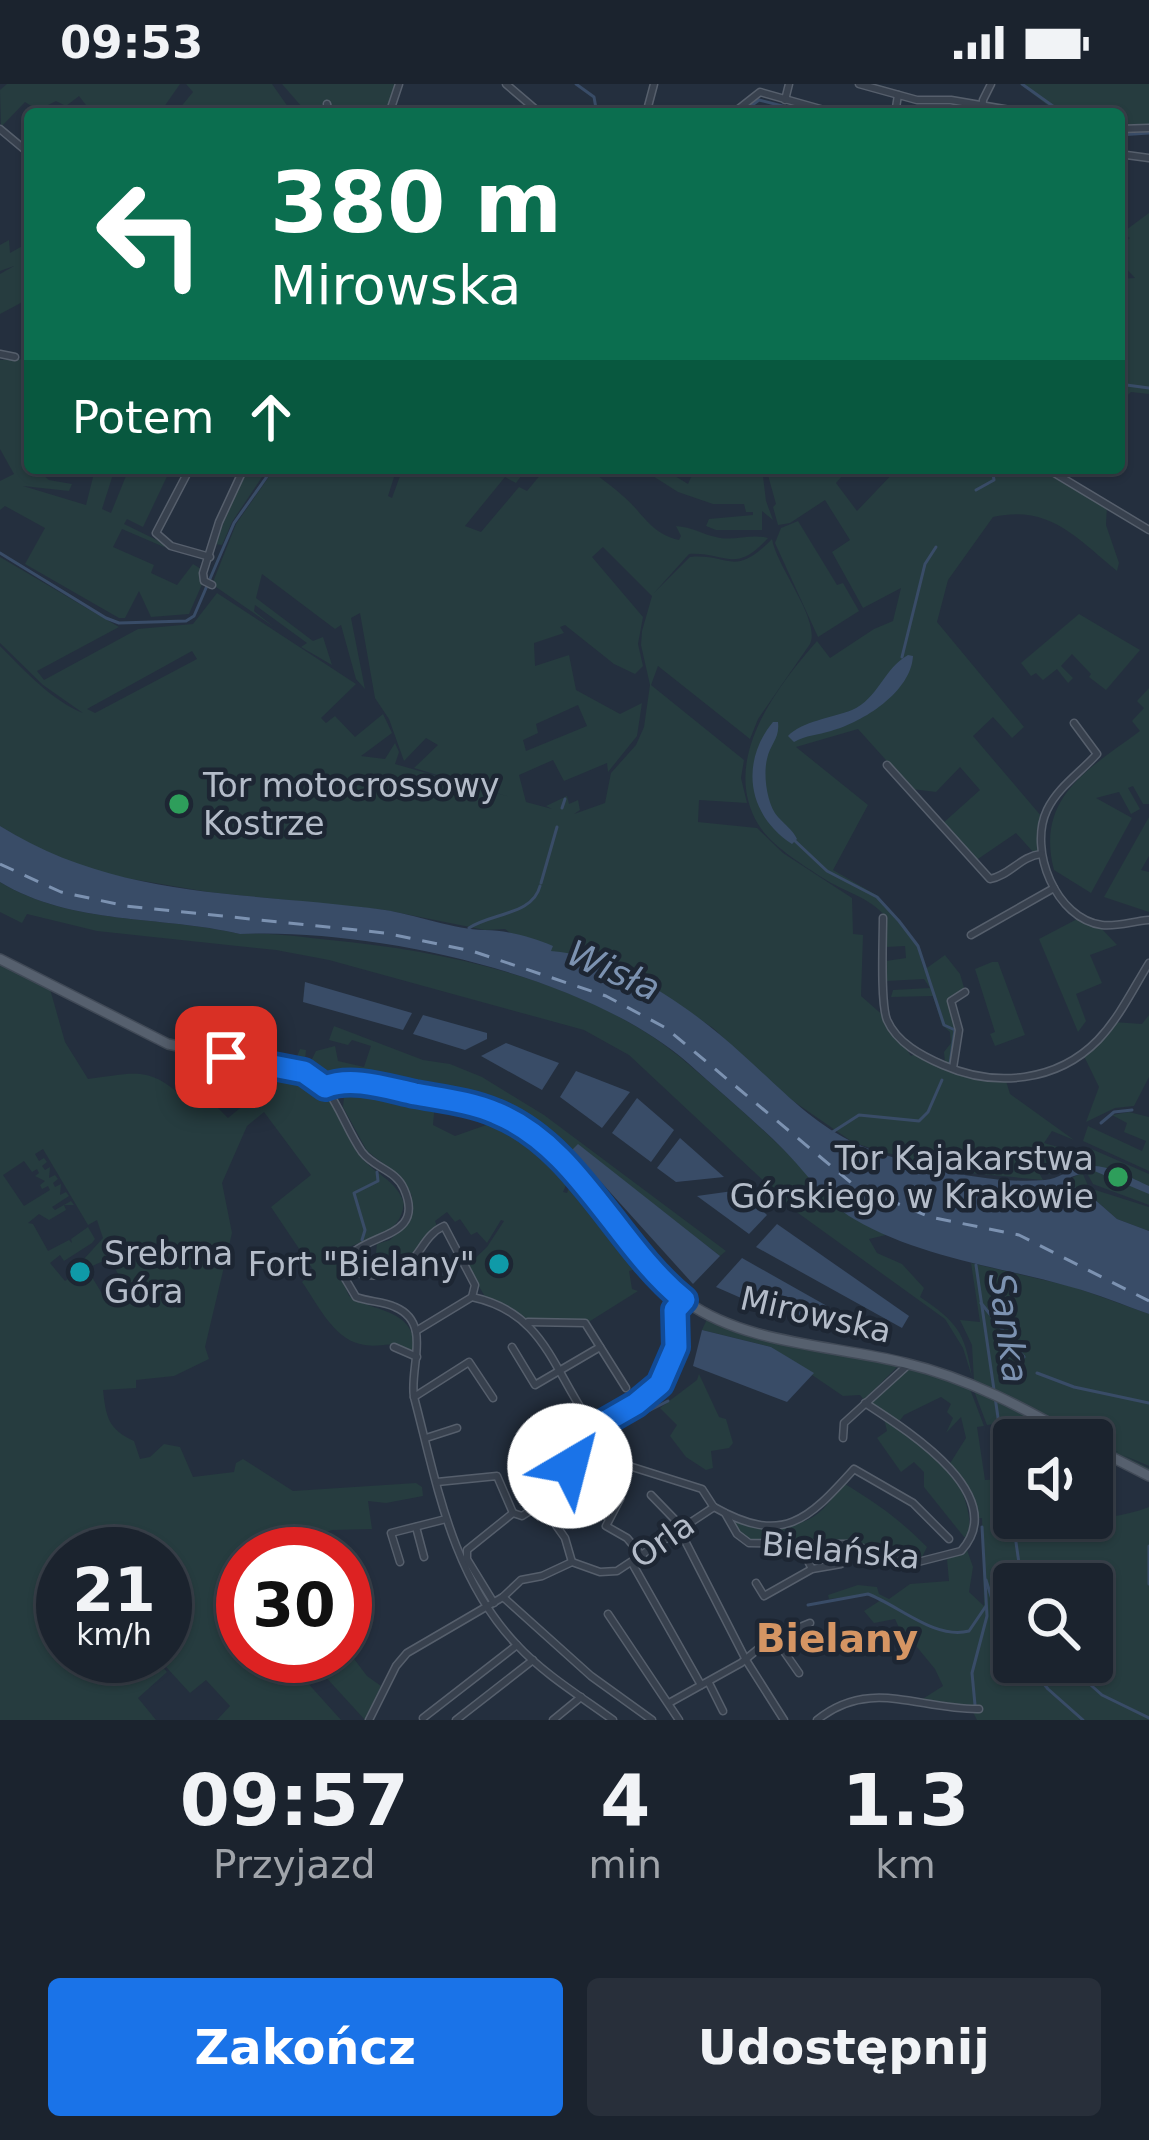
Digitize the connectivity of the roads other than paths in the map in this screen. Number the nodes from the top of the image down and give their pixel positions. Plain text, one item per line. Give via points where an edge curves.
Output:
1 (506, 84) edge
2 (789, 84) edge
3 (859, 84) edge
4 (761, 88) edge
5 (898, 95) junction
6 (785, 100) junction
7 (534, 108) edge
8 (815, 108) edge
9 (896, 108) edge
10 (971, 108) edge
11 (0, 129) edge
12 (24, 149) edge
13 (0, 354) edge
14 (13, 357) dead end
15 (187, 474) edge
16 (241, 474) edge
17 (1056, 474) edge
18 (1149, 530) edge
19 (210, 557) junction
20 (208, 583) dead end
21 (1074, 723) dead end
22 (887, 765) dead end
23 (1041, 854) junction
24 (1054, 888) junction
25 (883, 918) dead end
26 (1149, 920) edge
27 (971, 935) dead end
28 (0, 959) edge
29 (1149, 963) edge
30 (965, 992) dead end
31 (952, 1070) junction
32 (325, 1087) junction
33 (343, 1265) junction
34 (472, 1297) junction
35 (684, 1300) junction
36 (528, 1322) junction
37 (416, 1331) junction
38 (394, 1346) dead end
39 (599, 1347) junction
40 (512, 1348) dead end
41 (417, 1357) junction
42 (906, 1363) junction
43 (562, 1370) junction
44 (626, 1388) dead end
45 (414, 1397) junction
46 (493, 1398) dead end
47 (865, 1403) junction
48 (582, 1410) dead end
49 (1042, 1419) edge
50 (605, 1421) junction
51 (457, 1428) dead end
52 (425, 1438) junction
53 (843, 1438) dead end
54 (1113, 1458) edge
55 (629, 1466) junction
56 (1149, 1476) edge
57 (436, 1481) junction
58 (589, 1491) dead end
59 (652, 1495) dead end
60 (541, 1504) junction
61 (714, 1508) junction
62 (513, 1513) junction
63 (725, 1514) junction
64 (608, 1518) junction
65 (447, 1519) junction
66 (416, 1527) junction
67 (680, 1527) junction
68 (949, 1539) dead end
69 (800, 1544) junction
70 (424, 1557) dead end
71 (643, 1557) junction
72 (400, 1562) dead end
73 (572, 1562) junction
74 (632, 1563) junction
75 (841, 1564) dead end
76 (812, 1569) junction
77 (756, 1583) dead end
78 (503, 1597) junction
79 (490, 1604) junction
80 (608, 1614) dead end
81 (809, 1623) dead end
82 (776, 1640) junction
83 (517, 1646) junction
84 (533, 1660) junction
85 (746, 1660) junction
86 (799, 1673) dead end
87 (704, 1683) junction
88 (581, 1697) junction
89 (669, 1703) junction
90 (979, 1709) dead end
91 (723, 1711) dead end
92 (423, 1718) edge
93 (369, 1720) edge
94 (456, 1720) edge
95 (553, 1720) edge
96 (613, 1720) edge
97 (652, 1720) edge
98 (679, 1720) edge
99 (784, 1720) edge
100 (817, 1720) edge

1 - 7 street
2 - 6 street
3 - 5 street
4 - 6 street
5 - 9 street
5 - 10 street
6 - 8 street
11 - 12 street
13 - 14 street
15 - 19 street via 156,533
16 - 19 street
17 - 18 street
19 - 20 street
21 - 23 street via 1097,754 1049,806
22 - 23 street via 990,879
23 - 24 street
24 - 26 street via 1097,924
24 - 27 street
25 - 31 street via 887,1020 913,1051
28 - 32 main road via 168,1044 304,1072
29 - 31 street via 1106,1030 1069,1061 1010,1080
30 - 31 street via 951,1001 959,1030
32 - 33 street via 364,1155 399,1180 408,1204 398,1230 356,1246
32 - 35 main road, Mirowska via 362,1084 457,1102 526,1129
33 - 34 street via 364,1275 399,1272 444,1226 475,1285
33 - 37 street via 353,1294 399,1309
34 - 36 street
34 - 37 street
35 - 42 main road, Mirowska via 760,1333
35 - 50 street via 660,1384
36 - 39 street via 581,1322
36 - 43 street
37 - 41 street
38 - 41 street
39 - 43 street
39 - 44 street
40 - 43 street via 535,1385
41 - 45 street
42 - 47 street
42 - 49 main road, Mirowska
43 - 48 street
45 - 46 street via 470,1362
45 - 52 street
47 - 53 street via 844,1423
47 - 69 street, Bielańska via 961,1479 972,1538 955,1555 918,1562 848,1544
50 - 55 street
50 - 60 street via 584,1436
51 - 52 street
52 - 57 street
54 - 56 main road
55 - 61 street via 702,1489
55 - 64 street
57 - 62 street via 497,1476
57 - 65 street
58 - 64 street
59 - 67 street
60 - 62 street
60 - 73 street
61 - 63 street, Orla
61 - 67 street, Orla
62 - 79 street via 467,1550
63 - 68 street, Orla via 786,1526 818,1509 854,1469 914,1503
63 - 69 street, Bielańska via 749,1543
64 - 71 street via 610,1530
65 - 66 street
65 - 79 street
66 - 70 street
66 - 72 street via 391,1533
67 - 71 street, Orla
67 - 85 street
69 - 76 street
71 - 74 street, Orla
73 - 74 street, Orla via 609,1573
73 - 78 street, Orla via 521,1580
74 - 87 street
75 - 76 street
76 - 77 street via 764,1596
78 - 79 street, Orla
78 - 97 street
79 - 83 street
79 - 93 street, Orla via 402,1658
80 - 89 street
81 - 82 street
82 - 85 street
82 - 86 street
83 - 84 street
83 - 92 street
84 - 88 street
84 - 94 street
85 - 87 street
85 - 99 street
87 - 89 street
87 - 91 street
88 - 95 street
88 - 96 street
89 - 98 street
90 - 100 street via 873,1696 840,1703

